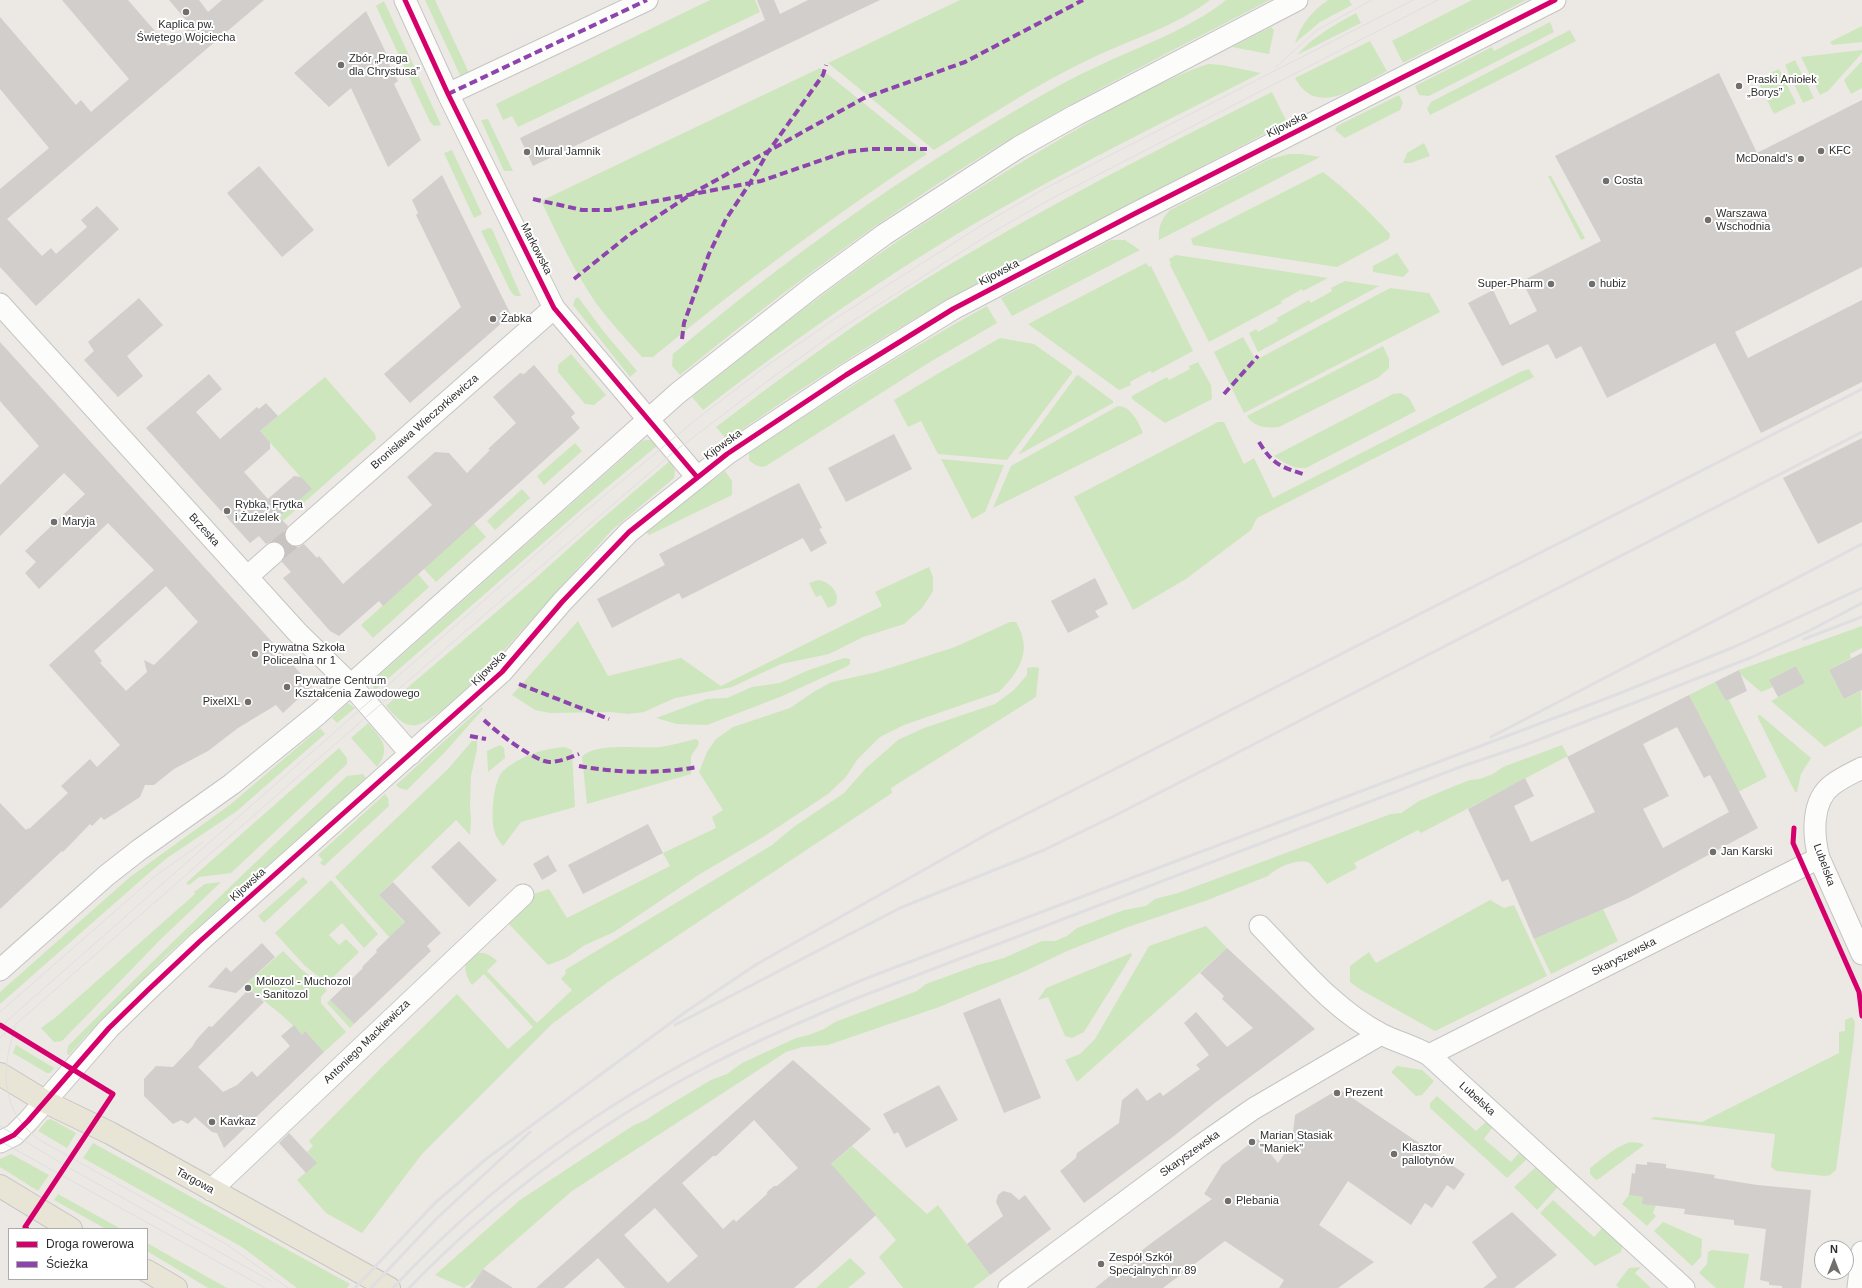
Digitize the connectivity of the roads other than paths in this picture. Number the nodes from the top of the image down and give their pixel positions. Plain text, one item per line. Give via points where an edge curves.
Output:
1 (405, 0) edge
2 (647, 0) edge
3 (1297, 0) edge
4 (1556, 0) edge
5 (448, 94) junction
6 (0, 304) edge
7 (554, 308) junction
8 (647, 419) junction
9 (697, 477) junction
10 (296, 535) tunnel mouth
11 (274, 553) tunnel mouth
12 (247, 577) junction
13 (351, 685) junction
14 (411, 754) junction
15 (1862, 768) edge
16 (1819, 858) junction
17 (523, 895) dead end
18 (1260, 926) dead end
19 (1862, 954) edge
20 (0, 970) edge
21 (1381, 1034) junction
22 (1429, 1055) junction
23 (0, 1074) edge
24 (46, 1102) junction
25 (0, 1142) edge
26 (0, 1186) edge
27 (212, 1190) junction
28 (69, 1228) edge
29 (1862, 1252) edge
30 (148, 1272) edge
31 (173, 1287) edge
32 (389, 1288) edge
33 (1009, 1288) edge
34 (1684, 1288) edge
35 (1858, 1288) edge

1 - 5 street, Markowska
2 - 5 street
3 - 8 street via 1076,115 958,185 814,286
4 - 9 street, Kijowska via 1134,214 953,309 788,413
5 - 7 street, Markowska
6 - 12 street, Brzeska
7 - 8 street, Markowska
7 - 10 street, Bronisława Wieczorkiewicza
8 - 9 street, Markowska
8 - 13 street
9 - 14 street, Kijowska via 629,532 562,602 502,672
11 - 12 street
12 - 13 street, Brzeska via 298,633
13 - 14 street, Brzeska
13 - 20 street via 232,784 107,875
14 - 24 street, Kijowska via 148,990 109,1028
15 - 16 street, Lubelska via 1832,785 1822,798 1814,831 1814,842
16 - 19 street, Lubelska
16 - 22 street, Skaryszewska
17 - 27 street, Antoniego Mackiewicza
18 - 21 street, Lubelska via 1340,1006
21 - 22 street, Lubelska via 1416,1047
21 - 33 street, Skaryszewska via 1253,1109 1193,1150
22 - 34 street, Lubelska
23 - 24 main road, Targowa
24 - 25 street, Kijowska via 14,1135
24 - 27 main road, Targowa via 110,1133
26 - 28 main road
27 - 32 main road, Targowa
29 - 35 street
30 - 31 main road

